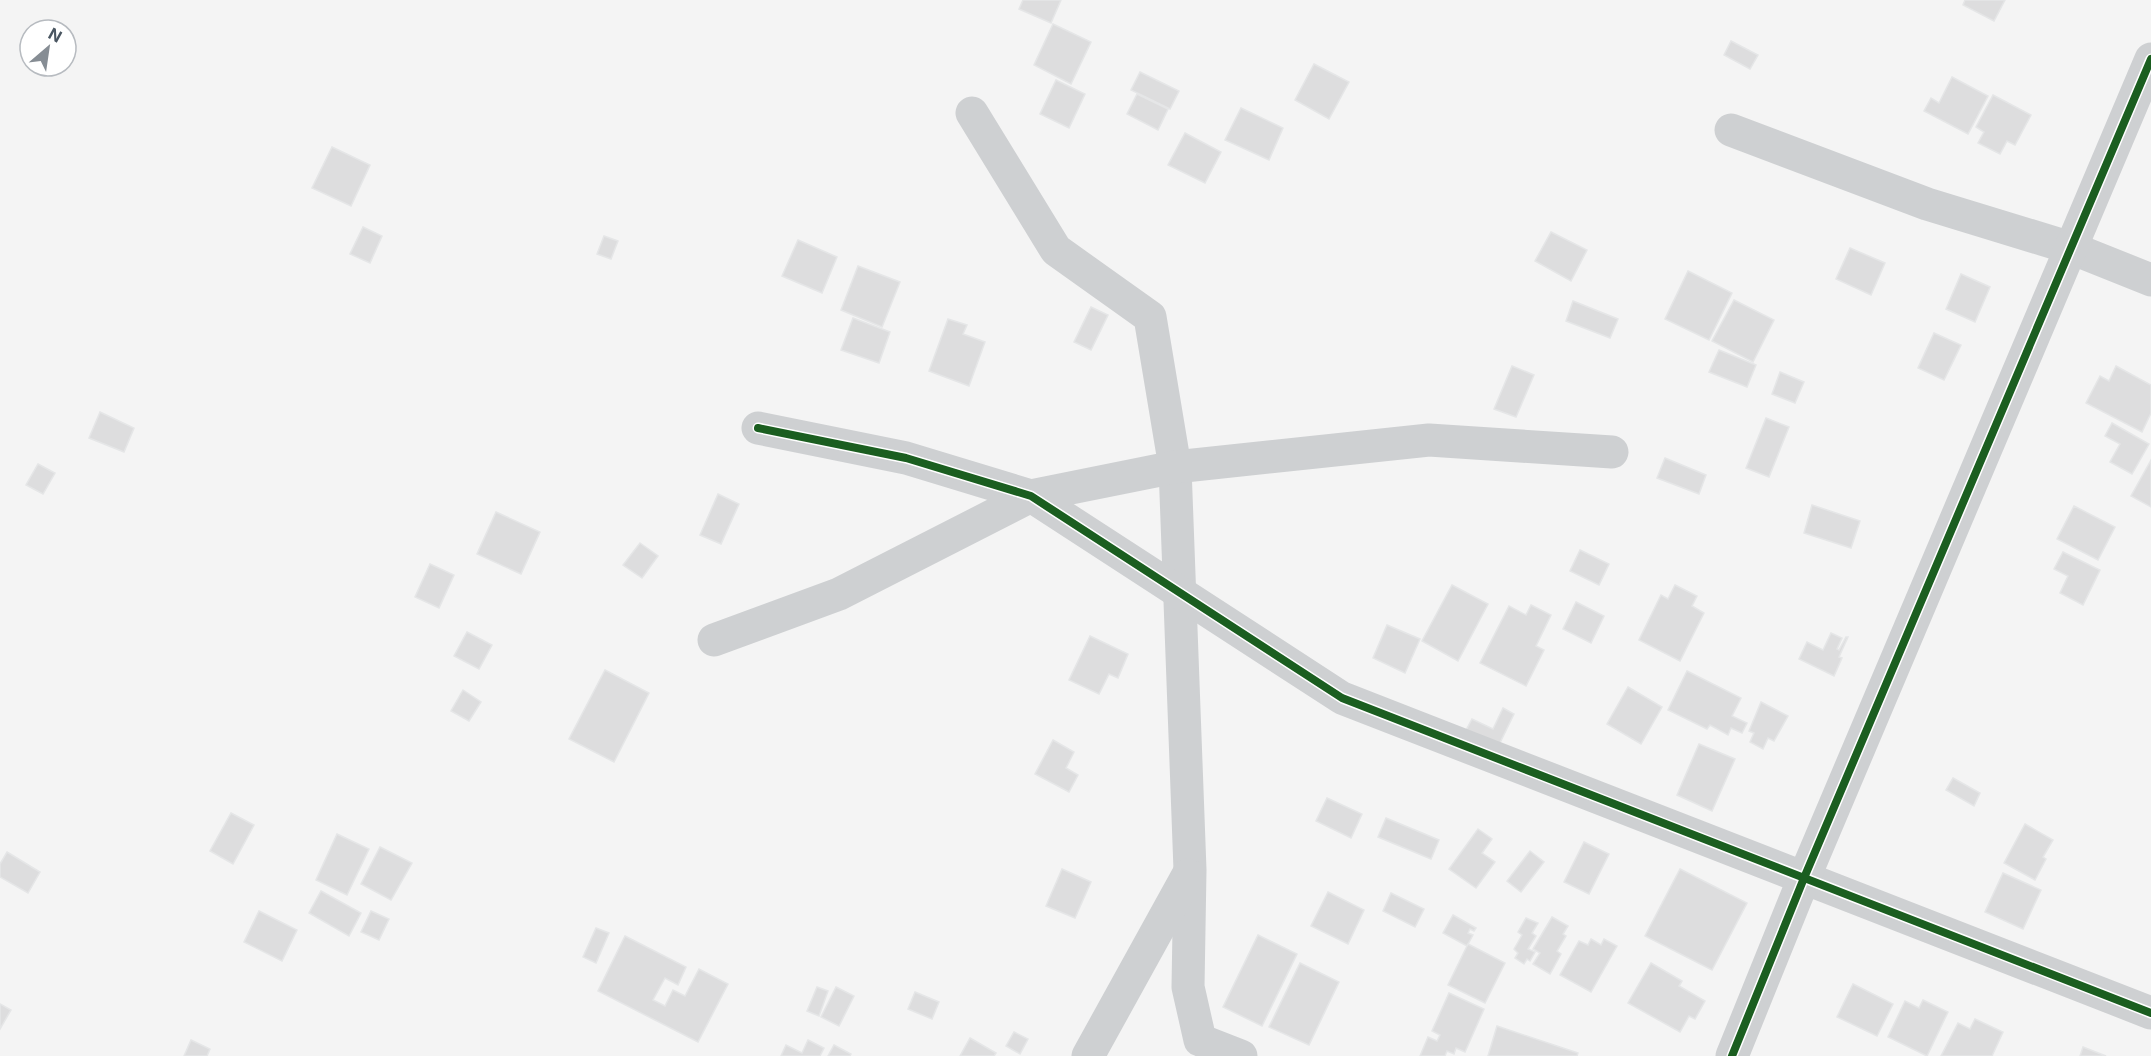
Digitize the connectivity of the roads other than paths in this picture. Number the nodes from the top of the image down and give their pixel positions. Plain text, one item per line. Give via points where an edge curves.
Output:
1 (2151, 59) edge
2 (972, 113) dead end
3 (1731, 130) dead end
4 (2071, 248) junction
5 (2151, 280) edge
6 (758, 428) dead end
7 (1612, 452) dead end
8 (1176, 467) junction
9 (1031, 496) junction
10 (1181, 594) junction
11 (714, 640) dead end
12 (1190, 870) junction
13 (1804, 878) junction
14 (2151, 1013) edge
15 (1088, 1056) edge
16 (1241, 1056) edge
17 (1732, 1056) edge

1 - 4 street
2 - 8 street via 1056,250 1150,317
3 - 4 street via 1927,204
4 - 5 street
4 - 13 street
6 - 9 street via 906,458
7 - 8 street via 1429,440
8 - 9 street
8 - 10 street
9 - 10 street
9 - 11 street via 839,594
10 - 12 street
10 - 13 street via 1342,698
12 - 15 street
12 - 16 street via 1188,987 1200,1040
13 - 14 street
13 - 17 street

